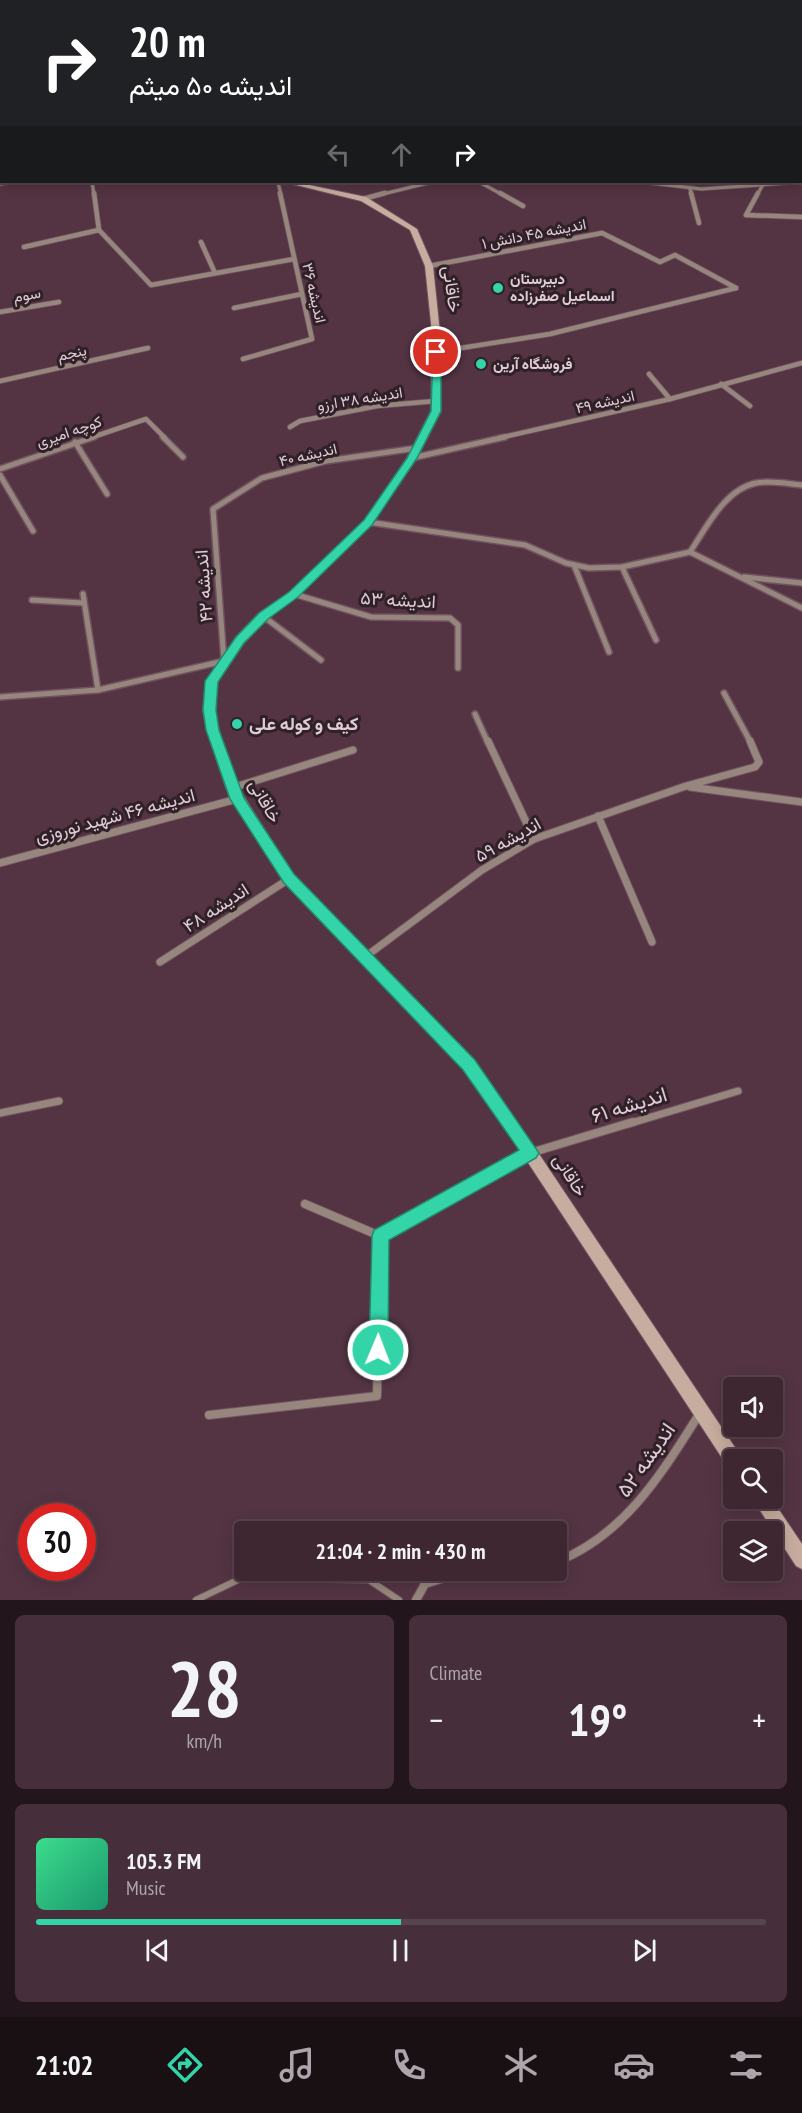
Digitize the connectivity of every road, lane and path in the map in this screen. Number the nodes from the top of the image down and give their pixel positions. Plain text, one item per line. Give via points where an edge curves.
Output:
1 (92, 183) edge
2 (278, 183) edge
3 (292, 183) edge
4 (428, 183) edge
5 (481, 183) edge
6 (646, 183) edge
7 (764, 183) joint
8 (690, 189) junction
9 (363, 199) junction
10 (523, 206) dead end
11 (802, 217) edge
12 (699, 223) dead end
13 (99, 230) junction
14 (201, 242) dead end
15 (24, 247) dead end
16 (294, 259) junction
17 (429, 266) junction
18 (215, 273) junction
19 (302, 294) junction
20 (58, 302) dead end
21 (234, 308) dead end
22 (0, 312) edge
23 (148, 348) dead end
24 (436, 352) junction
25 (243, 359) dead end
26 (802, 363) edge
27 (649, 374) dead end
28 (0, 381) edge
29 (721, 384) junction
30 (670, 399) junction
31 (436, 401) junction
32 (750, 406) dead end
33 (290, 427) dead end
34 (75, 442) junction
35 (415, 453) junction
36 (183, 457) dead end
37 (0, 469) edge
38 (0, 475) edge
39 (802, 484) edge
40 (108, 494) dead end
41 (213, 509) joint
42 (368, 522) junction
43 (33, 531) dead end
44 (690, 552) junction
45 (574, 565) junction
46 (622, 567) junction
47 (738, 576) junction
48 (802, 583) edge
49 (83, 594) dead end
50 (294, 594) junction
51 (32, 600) dead end
52 (84, 603) junction
53 (802, 608) edge
54 (263, 616) junction
55 (656, 640) dead end
56 (609, 652) dead end
57 (321, 660) dead end
58 (224, 661) junction
59 (458, 668) dead end
60 (98, 690) junction
61 (724, 693) dead end
62 (0, 697) edge
63 (476, 714) dead end
64 (353, 750) dead end
65 (686, 786) junction
66 (235, 793) junction
67 (802, 802) edge
68 (598, 816) junction
69 (534, 839) junction
70 (0, 863) edge
71 (289, 879) junction
72 (652, 942) dead end
73 (364, 957) junction
74 (160, 962) dead end
75 (738, 1090) dead end
76 (59, 1101) dead end
77 (0, 1113) edge
78 (530, 1153) junction
79 (305, 1204) dead end
80 (380, 1236) junction
81 (700, 1412) junction
82 (209, 1415) dead end
83 (726, 1449) edge
84 (767, 1509) edge
85 (567, 1559) edge
86 (802, 1560) edge
87 (434, 1581) edge
88 (196, 1600) edge
89 (399, 1600) edge
90 (416, 1600) edge

1 - 13 street
2 - 16 street, اندیشه ۳۶
3 - 9 main road, خاقانی
4 - 9 street
5 - 10 street
6 - 8 street
7 - 8 street
7 - 11 street via 746,216
8 - 12 street
9 - 17 main road, خاقانی via 413,229
13 - 15 street
13 - 18 street via 151,285
14 - 18 street
16 - 18 street
16 - 19 street, اندیشه ۳۶
17 - 24 main road, خاقانی
17 - 24 street, اندیشه ۴۵ دانش ۱ via 602,233 660,262 675,255 736,288 550,334
19 - 21 street
19 - 25 street, اندیشه ۳۶ via 312,339
20 - 22 street, سوم
23 - 28 street, پنجم
24 - 31 main road, خاقانی
26 - 29 street, اندیشه ۴۹
27 - 30 street
29 - 30 street, اندیشه ۴۹
29 - 32 street
30 - 35 street, اندیشه ۴۹
31 - 33 street, اندیشه ۳۸ ارزو via 377,406 300,421
31 - 35 main road, خاقانی via 436,411
34 - 36 street, کوچه امیری via 146,419
34 - 37 street, کوچه امیری
34 - 40 street
35 - 41 street, اندیشه ۴۰ via 326,461 262,478
35 - 42 main road, خاقانی
38 - 43 street
39 - 44 street via 754,483 745,487 719,510
41 - 58 street, اندیشه ۴۲
42 - 45 street via 525,545
42 - 50 main road, خاقانی
44 - 46 street
44 - 47 street
45 - 46 street
45 - 56 street
46 - 55 street
47 - 48 street
47 - 53 street
49 - 52 street
50 - 54 main road, خاقانی
50 - 59 street, اندیشه ۵۳ via 370,617 450,618 458,625
51 - 52 street
52 - 60 street
54 - 57 street
54 - 58 main road, خاقانی
58 - 60 street
58 - 66 main road, خاقانی via 212,681 209,710
60 - 62 street
61 - 65 street, اندیشه ۵۹ via 759,762 755,767
63 - 69 street
64 - 66 street, اندیشه ۴۶ شهید نوروزی
65 - 67 street, اندیشه ۵۹
65 - 68 street, اندیشه ۵۹
66 - 70 street, اندیشه ۴۶ شهید نوروزی
66 - 71 main road, خاقانی
68 - 69 street, اندیشه ۵۹
68 - 72 street
69 - 73 street, اندیشه ۵۹ via 482,870
71 - 73 main road, خاقانی
71 - 74 street, اندیشه ۴۸
73 - 78 main road, خاقانی via 469,1065
75 - 78 street, اندیشه ۶۱
76 - 77 street
78 - 80 street, اندیشه ۶۱
78 - 81 main road, خاقانی
79 - 80 street
80 - 82 street via 377,1396
81 - 83 main road, خاقانی
81 - 85 street, اندیشه ۵۲ via 636,1508 577,1557
84 - 86 main road
87 - 90 street via 425,1584
88 - 89 lane via 244,1577 369,1580

